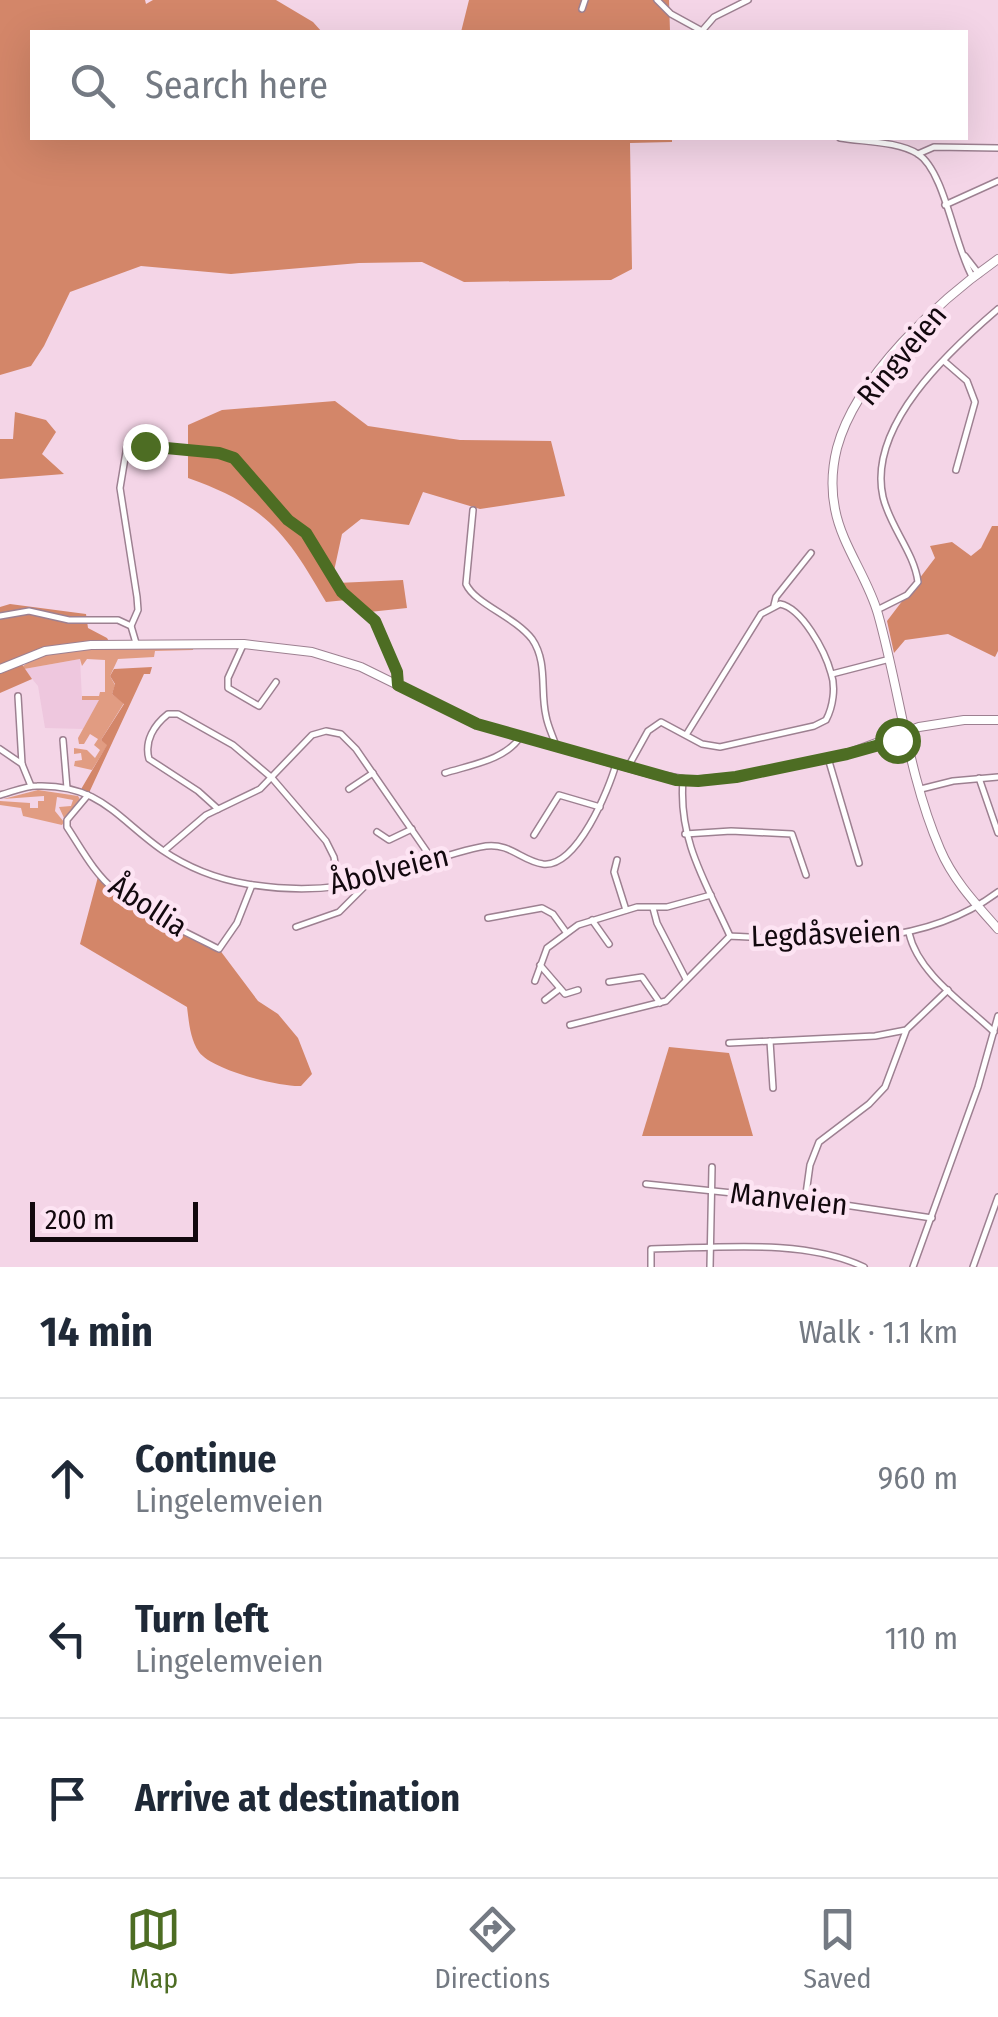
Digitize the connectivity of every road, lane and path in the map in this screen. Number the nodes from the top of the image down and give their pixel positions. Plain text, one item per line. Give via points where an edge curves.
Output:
1 (585, 0) edge
2 (748, 0) edge
3 (660, 1) edge
4 (582, 9) dead end
5 (699, 30) edge
6 (704, 30) edge
7 (853, 140) edge
8 (998, 148) edge
9 (918, 154) junction
10 (998, 182) edge
11 (945, 205) junction
12 (998, 260) edge
13 (976, 276) junction
14 (998, 310) edge
15 (944, 361) junction
16 (956, 470) dead end
17 (473, 510) dead end
18 (811, 553) dead end
19 (774, 605) junction
20 (877, 610) junction
21 (0, 616) edge
22 (131, 626) junction
23 (136, 644) junction
24 (244, 644) junction
25 (890, 659) junction
26 (0, 668) edge
27 (832, 674) junction
28 (276, 682) dead end
29 (398, 685) junction
30 (18, 696) dead end
31 (998, 720) edge
32 (907, 734) junction
33 (686, 735) junction
34 (521, 736) junction
35 (64, 740) dead end
36 (556, 746) junction
37 (0, 749) edge
38 (828, 758) junction
39 (22, 764) junction
40 (616, 764) junction
41 (628, 767) junction
42 (445, 772) dead end
43 (373, 773) junction
44 (998, 777) edge
45 (272, 778) junction
46 (979, 778) junction
47 (683, 780) junction
48 (31, 786) junction
49 (67, 788) junction
50 (349, 788) dead end
51 (921, 789) junction
52 (0, 795) edge
53 (88, 795) junction
54 (600, 807) junction
55 (218, 809) junction
56 (412, 829) junction
57 (377, 832) dead end
58 (685, 834) junction
59 (998, 834) edge
60 (534, 835) dead end
61 (164, 851) junction
62 (617, 860) dead end
63 (434, 862) junction
64 (859, 863) dead end
65 (806, 875) dead end
66 (368, 881) junction
67 (252, 885) junction
68 (339, 886) junction
69 (998, 892) edge
70 (711, 895) junction
71 (978, 906) junction
72 (653, 908) junction
73 (626, 910) junction
74 (488, 918) dead end
75 (592, 920) junction
76 (296, 927) dead end
77 (998, 929) edge
78 (566, 932) junction
79 (909, 933) junction
80 (730, 936) junction
81 (608, 944) dead end
82 (540, 964) junction
83 (686, 979) junction
84 (535, 981) dead end
85 (609, 982) dead end
86 (558, 990) junction
87 (578, 990) dead end
88 (948, 990) junction
89 (545, 1000) dead end
90 (660, 1003) junction
91 (998, 1016) edge
92 (570, 1025) dead end
93 (906, 1030) junction
94 (995, 1039) edge
95 (770, 1041) junction
96 (730, 1043) dead end
97 (773, 1088) dead end
98 (712, 1167) dead end
99 (646, 1184) dead end
100 (712, 1190) junction
101 (998, 1197) edge
102 (805, 1200) junction
103 (932, 1218) junction
104 (710, 1248) junction
105 (651, 1267) edge
106 (710, 1267) edge
107 (864, 1267) edge
108 (914, 1267) edge
109 (974, 1267) edge

1 - 4 street
2 - 6 street via 714,16
3 - 5 street
7 - 9 street
8 - 9 street via 934,147
9 - 11 street
10 - 11 street
11 - 13 street
12 - 13 main road, Ringveien
13 - 20 main road, Ringveien via 890,360 853,412 837,450 836,514
14 - 15 street
15 - 16 street via 967,381 975,402
15 - 20 street via 902,412 885,447 884,501 918,582
17 - 36 street via 466,584 535,644
18 - 19 street
19 - 27 street via 798,613
19 - 33 street via 761,614
20 - 25 main road, Ringveien
21 - 22 street via 29,611
22 - 23 street
22 - 29 street via 137,597 120,488 127,446 225,454 306,533 342,592 375,621
23 - 24 main road
23 - 26 main road via 57,648
24 - 28 street via 228,688 259,706
24 - 29 main road via 340,659
25 - 27 street
25 - 32 main road, Ringveien
27 - 33 street via 830,716 820,724 720,747
29 - 34 main road via 466,720
30 - 39 street
31 - 32 main road
32 - 38 main road
32 - 51 main road, Ringveien
33 - 41 street via 656,723
34 - 36 main road
34 - 42 street via 498,755
35 - 49 street
36 - 40 main road
37 - 39 street
38 - 47 main road
38 - 64 street
39 - 48 street
40 - 41 main road
40 - 54 street, Åbolveien
41 - 47 main road
43 - 45 street via 348,741 326,731 306,740
43 - 50 street
43 - 56 street
44 - 46 street
45 - 55 street
45 - 55 street via 233,745 168,714 148,740 149,759
45 - 68 street via 326,840
46 - 51 street
46 - 59 street
47 - 58 street
48 - 49 street, Åbolveien
48 - 52 street, Åbolveien
49 - 53 street, Åbolveien
51 - 71 main road, Ringveien via 946,861
53 - 61 street, Åbolveien
53 - 67 street, Åbollia via 67,827 94,867 113,889 189,935 220,949
54 - 60 street via 559,795
54 - 63 street, Åbolveien via 573,848 554,862 542,864 500,846
55 - 61 street
56 - 57 street via 388,840
56 - 63 street
58 - 65 street via 792,834
58 - 70 street
61 - 67 street, Åbolveien
62 - 73 street via 614,872
63 - 66 street, Åbolveien
66 - 68 street, Åbolveien
66 - 76 street via 338,912
67 - 68 street, Åbolveien
69 - 71 street, Legdåsveien
70 - 72 street
70 - 80 street
71 - 77 main road, Ringveien
71 - 79 street, Legdåsveien
72 - 73 street
72 - 83 street
73 - 75 street
74 - 78 street via 542,908
75 - 78 street
75 - 81 street
78 - 82 street
79 - 80 street, Legdåsveien
79 - 88 street
80 - 83 street
82 - 84 street
82 - 86 street
83 - 90 street
85 - 90 street via 642,978
86 - 87 street
86 - 89 street
88 - 93 street
88 - 94 street
90 - 92 street
91 - 94 street
93 - 95 street
93 - 102 street via 885,1087 814,1150
94 - 103 street
95 - 96 street
95 - 97 street
98 - 100 street
99 - 100 street, Manveien
100 - 102 street, Manveien
100 - 104 street
101 - 109 street
102 - 103 street, Manveien
103 - 108 street
104 - 105 street via 651,1249
104 - 106 street
104 - 107 street via 816,1250

